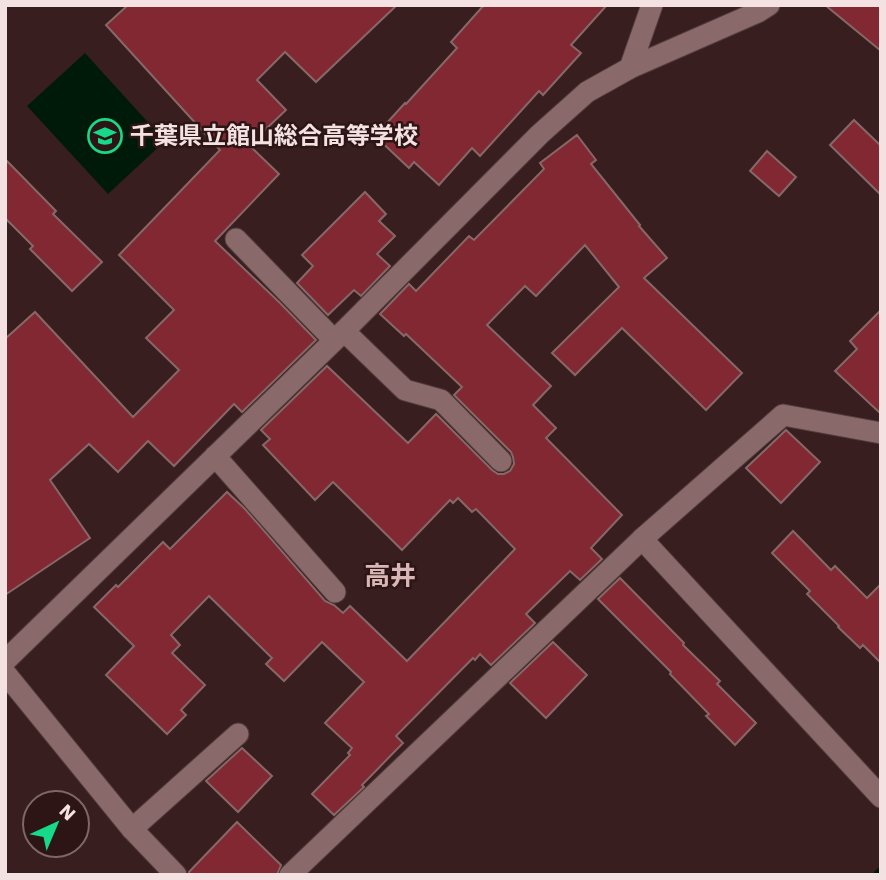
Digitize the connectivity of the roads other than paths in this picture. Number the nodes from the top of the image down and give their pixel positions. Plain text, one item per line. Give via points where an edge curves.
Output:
1 (652, 5) edge
2 (769, 5) edge
3 (630, 68) junction
4 (236, 239) dead end
5 (339, 336) junction
6 (881, 433) edge
7 (215, 456) junction
8 (501, 461) dead end
9 (642, 538) junction
10 (335, 592) dead end
11 (5, 660) edge
12 (5, 673) edge
13 (238, 734) dead end
14 (881, 797) edge
15 (132, 829) junction
16 (176, 875) edge
17 (290, 875) edge

1 - 3 street
2 - 3 street
3 - 5 street via 587,92 540,135
4 - 5 street
5 - 7 street
5 - 8 street via 405,390 441,400
6 - 9 street via 783,415
7 - 10 street
7 - 11 street
9 - 14 street
9 - 17 street
12 - 15 street
13 - 15 street
15 - 16 street

